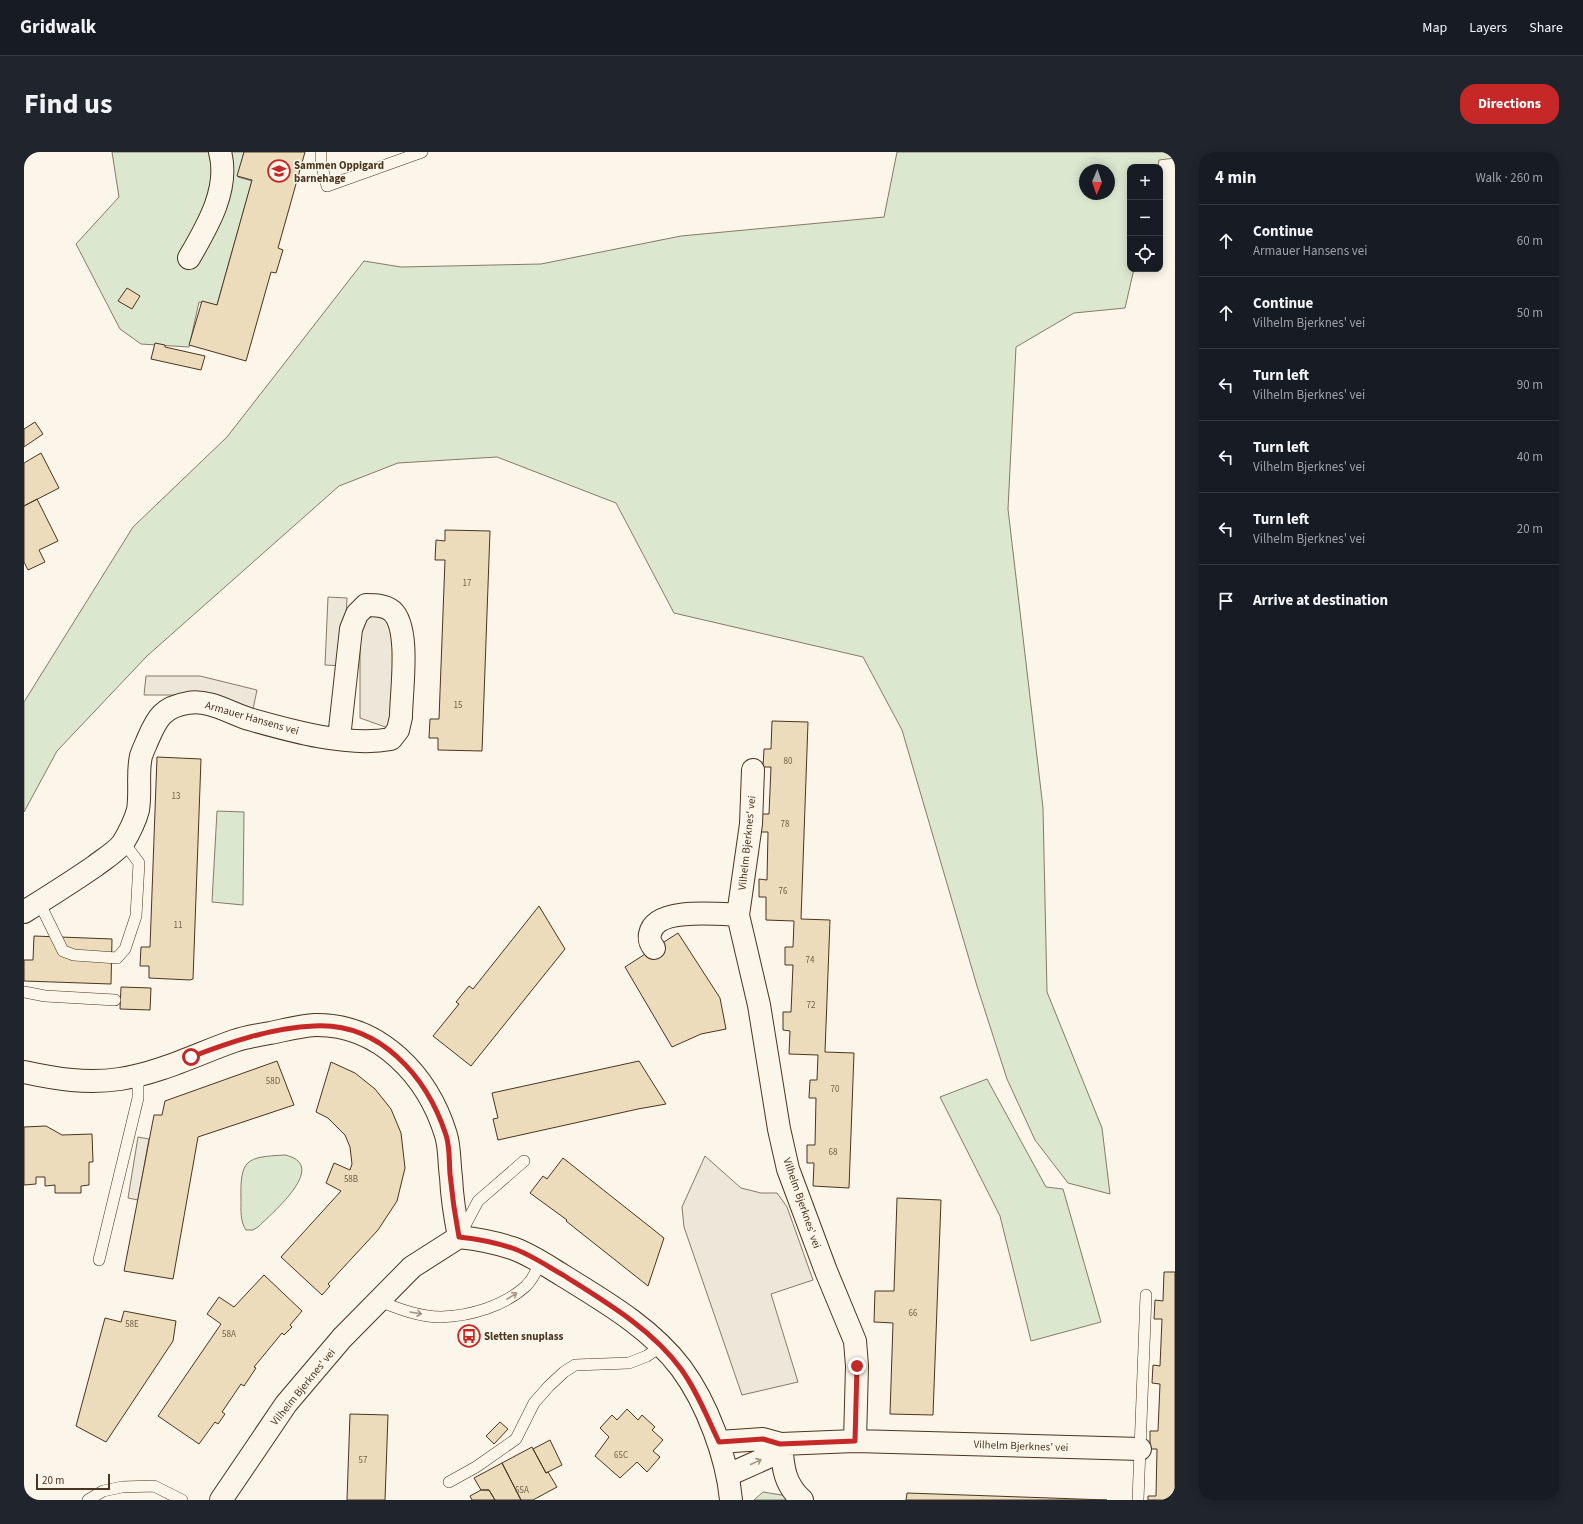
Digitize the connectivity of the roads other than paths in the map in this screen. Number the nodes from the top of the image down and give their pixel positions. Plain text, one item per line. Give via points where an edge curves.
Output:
1 (220, 152) edge
2 (321, 152) edge
3 (422, 152) edge
4 (189, 258) dead end
5 (339, 738) junction
6 (754, 770) dead end
7 (122, 844) junction
8 (32, 907) edge
9 (738, 915) junction
10 (654, 948) dead end
11 (24, 992) edge
12 (115, 1000) dead end
13 (24, 1072) edge
14 (138, 1074) junction
15 (524, 1161) dead end
16 (459, 1237) junction
17 (99, 1260) dead end
18 (540, 1262) junction
19 (1146, 1295) dead end
20 (379, 1301) junction
21 (661, 1346) junction
22 (855, 1441) junction
23 (719, 1442) junction
24 (780, 1444) junction
25 (1140, 1449) junction
26 (728, 1475) junction
27 (449, 1482) dead end
28 (88, 1500) edge
29 (182, 1500) edge
30 (221, 1500) edge
31 (731, 1500) edge
32 (802, 1500) edge
33 (1138, 1500) edge

1 - 4 street via 222,174 215,206
2 - 3 lane via 327,186
5 - 5 street, Armauer Hansens vei via 378,741 391,739 398,730 404,637 400,622 392,611 380,605 366,605 357,614 351,629
5 - 7 street, Armauer Hansens vei via 308,734 249,719 207,704 189,703 172,707 157,720 141,756 138,811
6 - 9 street, Vilhelm Bjerknes' vei via 751,824
7 - 8 street, Armauer Hansens vei via 105,859
7 - 8 lane via 139,863 136,916 125,949 117,958 74,955 63,951
9 - 10 street via 674,915 659,920 651,929 650,938
9 - 22 street, Vilhelm Bjerknes' vei via 759,1005 788,1169 826,1271 856,1341
11 - 12 lane via 45,996
13 - 14 street via 59,1080 90,1081 120,1079
14 - 16 street via 151,1072 236,1040 314,1026 340,1027 382,1044 405,1062 426,1090 446,1136 453,1208
14 - 17 lane via 138,1098
15 - 16 lane via 478,1201
16 - 18 street via 513,1248
16 - 20 street, Vilhelm Bjerknes' vei via 412,1267
20 -> 18 lane via 406,1311 441,1317 477,1313 512,1297 522,1289
18 - 21 street via 626,1317
19 - 25 lane
20 - 30 street, Vilhelm Bjerknes' vei via 342,1338 286,1404
21 - 23 street via 681,1368 696,1392
21 - 27 lane via 647,1356 629,1363 575,1365 564,1372 534,1404 516,1439
22 - 24 street, Vilhelm Bjerknes' vei
22 - 25 street, Vilhelm Bjerknes' vei
23 - 24 street, Vilhelm Bjerknes' vei via 763,1439
23 - 26 street
26 -> 24 street via 766,1458
24 - 32 street via 784,1470 792,1491
25 - 33 lane
26 - 31 street
28 - 29 lane via 103,1491 122,1487 154,1486

